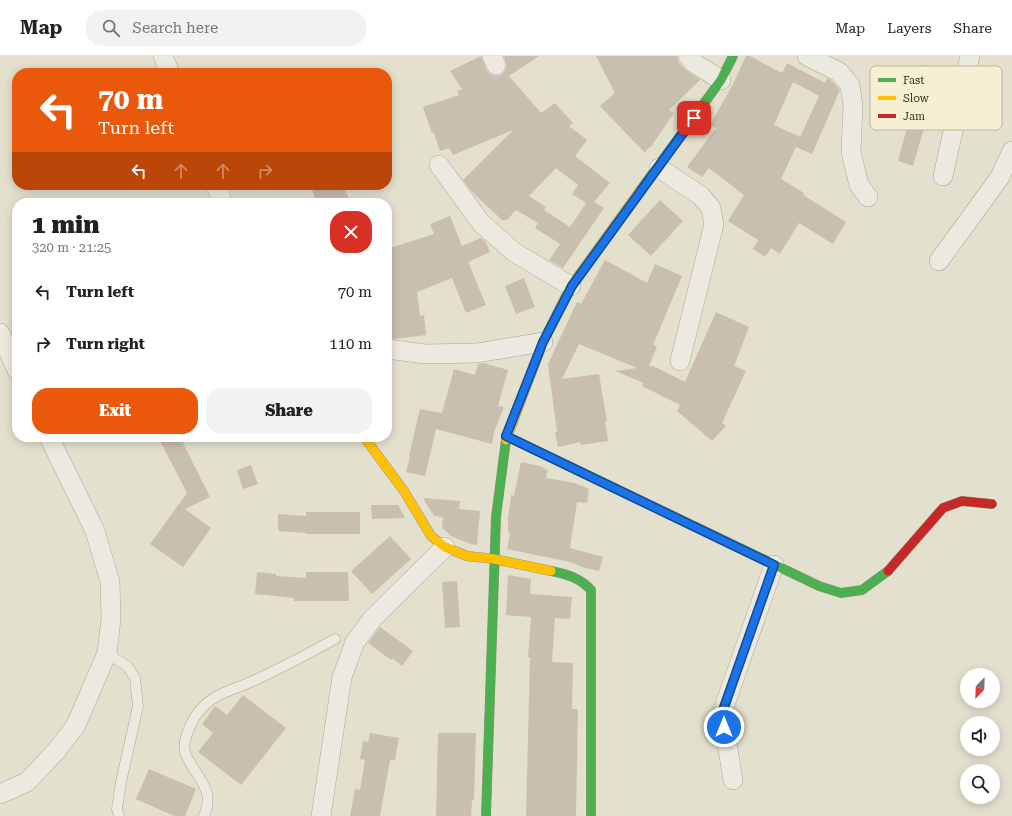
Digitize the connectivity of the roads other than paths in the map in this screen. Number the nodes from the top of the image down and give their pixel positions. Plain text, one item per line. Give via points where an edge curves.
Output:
1 (163, 56) edge
2 (688, 56) edge
3 (733, 56) edge
4 (807, 56) edge
5 (970, 56) edge
6 (968, 66) edge
7 (168, 68) edge
8 (721, 80) junction
9 (953, 130) edge
10 (1012, 151) edge
11 (439, 164) dead end
12 (659, 168) junction
13 (943, 176) dead end
14 (868, 197) dead end
15 (939, 261) dead end
16 (572, 286) junction
17 (0, 333) edge
18 (543, 342) junction
19 (392, 350) edge
20 (12, 359) edge
21 (680, 361) dead end
22 (506, 436) junction
23 (51, 442) edge
24 (368, 442) edge
25 (992, 504) dead end
26 (445, 547) junction
27 (494, 559) junction
28 (774, 565) junction
29 (335, 639) dead end
30 (107, 653) junction
31 (734, 780) dead end
32 (0, 794) edge
33 (119, 816) edge
34 (204, 816) edge
35 (321, 816) edge
36 (486, 816) edge
37 (591, 816) edge

1 - 7 street
2 - 8 street via 694,63
3 - 8 street
4 - 14 street via 838,72 850,85 853,106 851,152 859,185
5 - 6 street
8 - 12 street
9 - 13 street
10 - 15 street via 1000,176
11 - 16 street via 481,223 514,252
12 - 16 street
12 - 21 street via 701,196 711,208 714,224
16 - 18 street
17 - 20 street
18 - 19 street via 477,353 425,354
18 - 22 street
22 - 27 street
22 - 28 street
23 - 30 street via 95,531 110,582
24 - 26 street via 404,491 431,536
25 - 28 street via 962,501 943,508 891,569 862,590 841,593 819,586
26 - 27 street via 467,556
26 - 35 street via 373,618 355,642 342,677
27 - 36 street
27 - 37 street via 567,574 584,582 591,590
28 - 31 street via 722,713
29 - 34 lane via 249,683 220,694 202,708 189,727 185,754 207,790 208,808
30 - 32 street via 72,731 27,782
30 - 33 lane via 128,667 135,678 138,706 121,782 117,809

